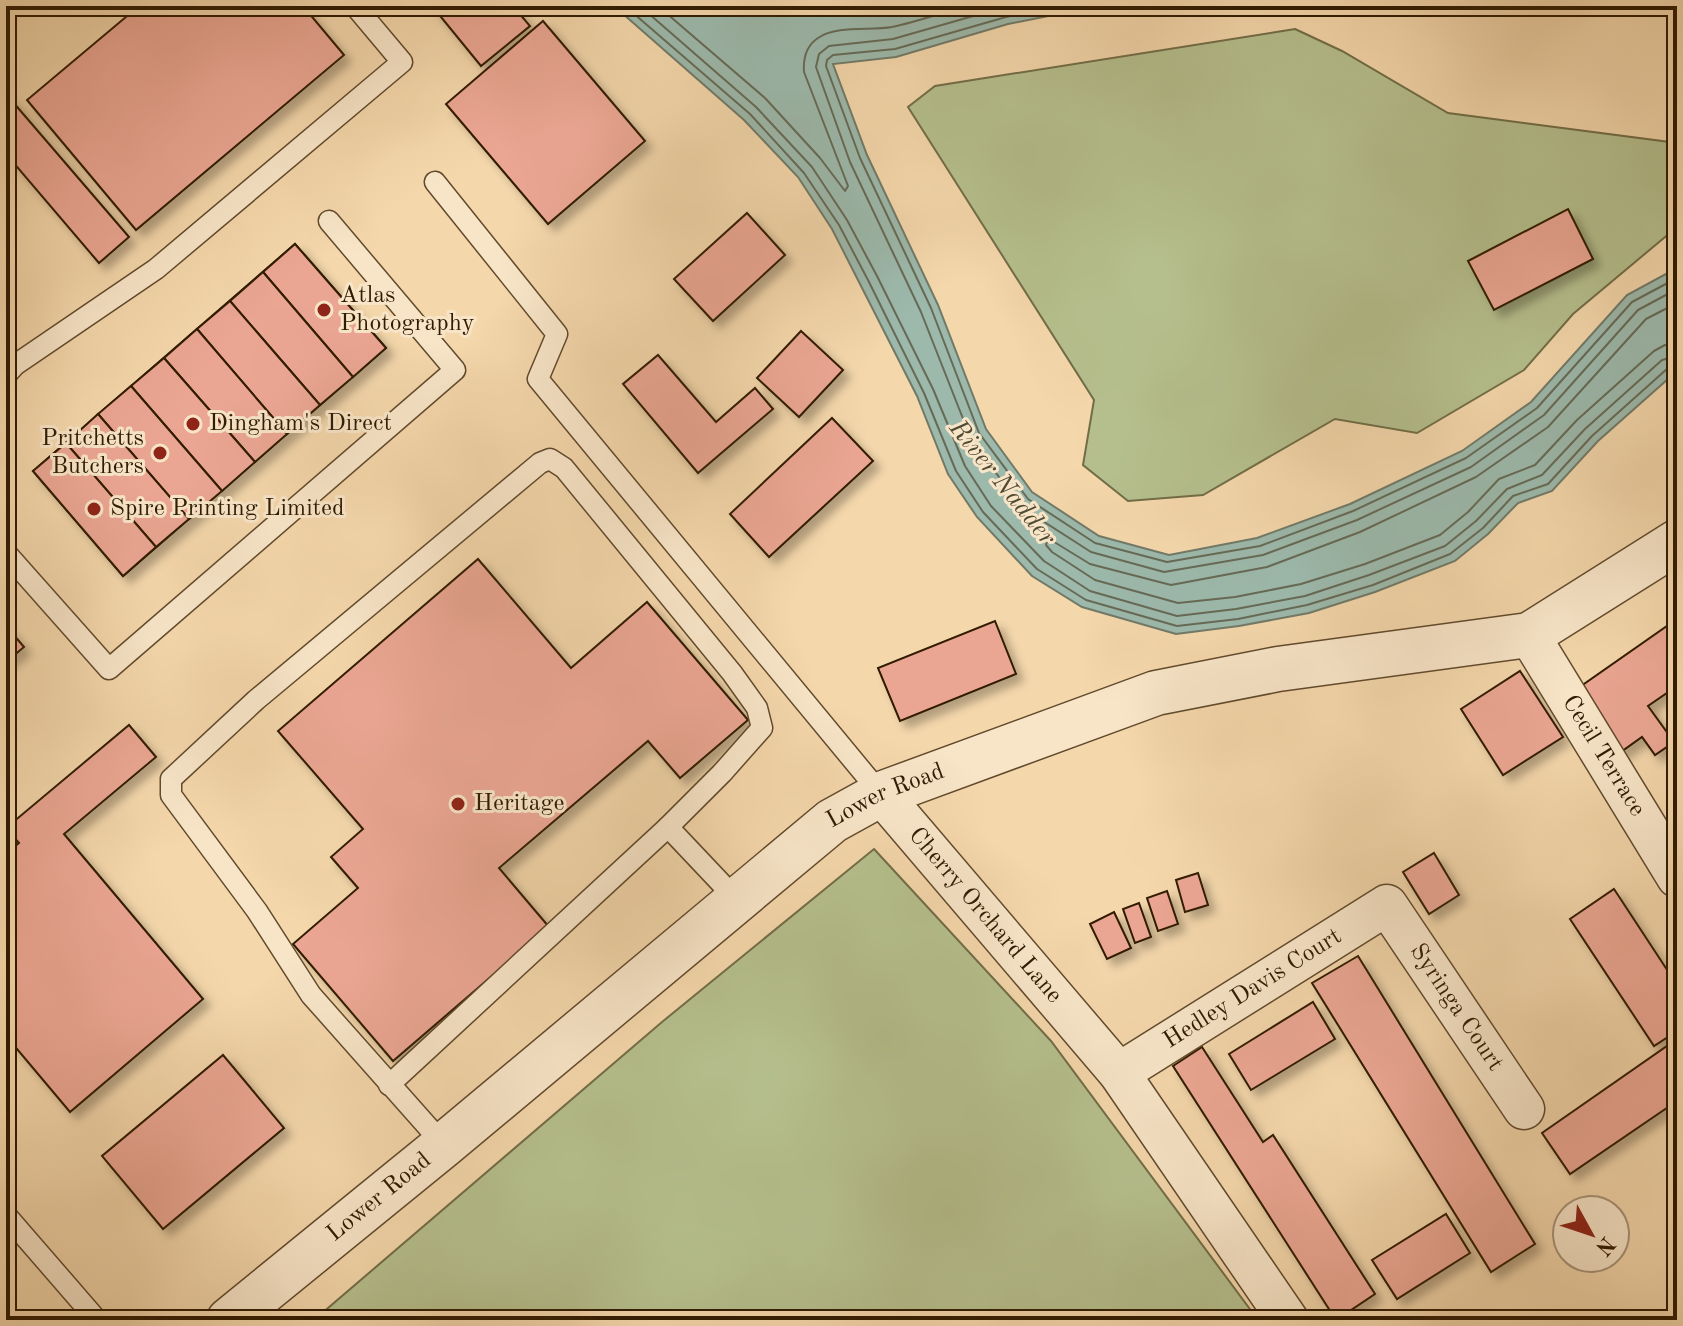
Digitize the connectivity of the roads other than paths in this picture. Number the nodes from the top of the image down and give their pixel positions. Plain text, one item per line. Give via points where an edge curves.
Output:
1 (355, 6) edge
2 (435, 182) dead end
3 (329, 221) dead end
4 (9, 365) edge
5 (1677, 542) edge
6 (6, 553) edge
7 (1529, 635) junction
8 (881, 794) junction
9 (668, 827) junction
10 (1677, 877) edge
11 (737, 900) junction
12 (1387, 905) joint
13 (1119, 1073) junction
14 (389, 1085) junction
15 (1524, 1109) dead end
16 (444, 1145) junction
17 (6, 1215) edge
18 (97, 1320) edge
19 (229, 1320) edge
20 (1288, 1320) edge

1 - 4 lane via 402,62 156,269
2 - 8 lane, Cherry Orchard Lane via 557,334 538,379
3 - 6 lane via 455,370 109,669
5 - 7 street, Lower Road
7 - 8 street, Lower Road via 1278,669 1156,693
7 - 10 street, Cecil Terrace
8 - 11 street, Lower Road via 832,821
8 - 13 street, Cherry Orchard Lane
9 - 11 lane
9 - 14 lane
9 - 14 lane via 762,728 757,708 564,468 550,459 503,491 171,779 171,795 311,995
11 - 16 street, Lower Road
12 - 13 street, Hedley Davis Court
12 - 15 street, Syringa Court
13 - 20 street, Cherry Orchard Lane
14 - 16 lane
16 - 19 street, Lower Road
17 - 18 lane

